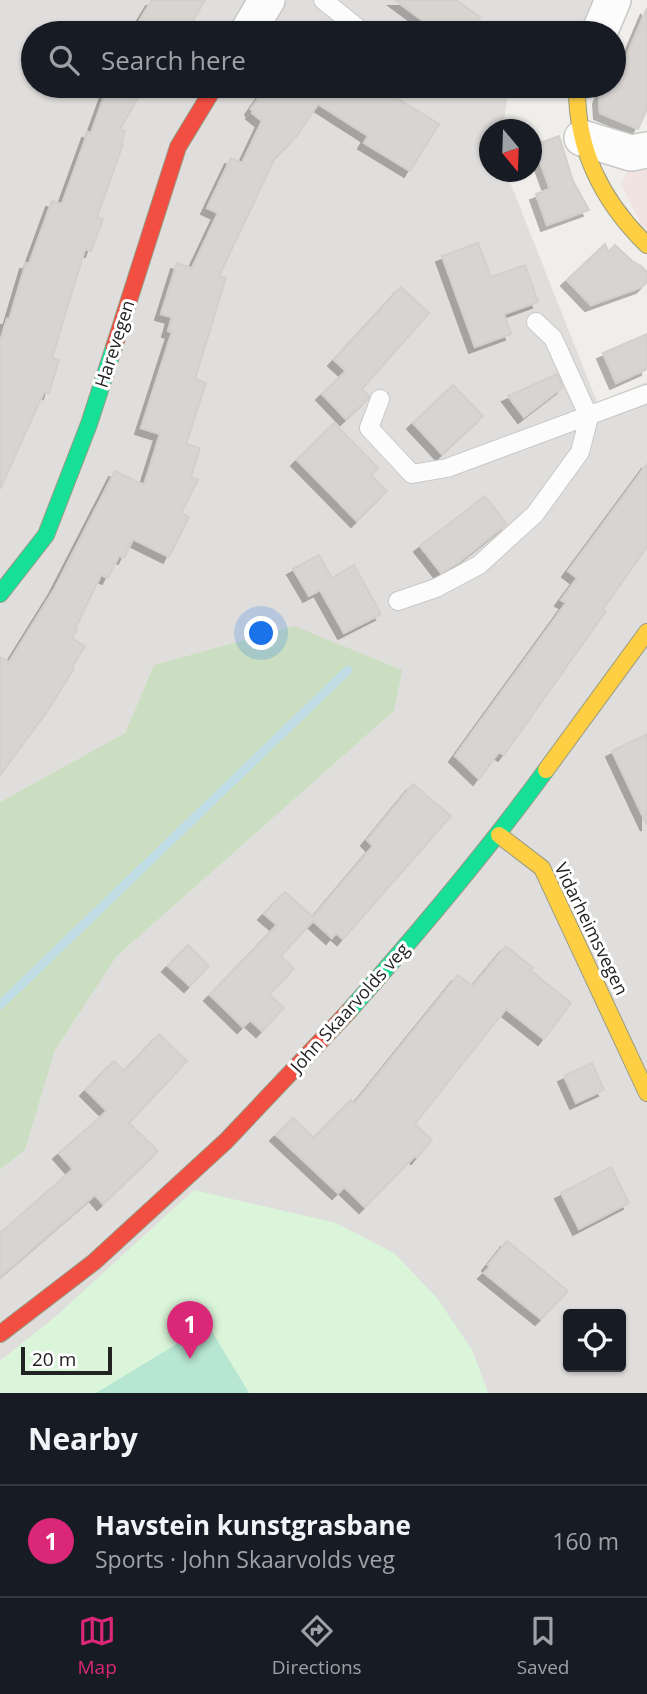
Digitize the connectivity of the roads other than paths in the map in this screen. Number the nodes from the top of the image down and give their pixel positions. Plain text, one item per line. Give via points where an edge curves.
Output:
1 (267, 0) edge
2 (323, 0) edge
3 (613, 0) edge
4 (254, 21) edge
5 (349, 21) edge
6 (604, 21) edge
7 (208, 98) edge
8 (577, 98) edge
9 (582, 138) junction
10 (647, 150) edge
11 (647, 245) edge
12 (536, 322) dead end
13 (647, 394) edge
14 (380, 399) dead end
15 (589, 417) junction
16 (0, 594) edge
17 (398, 601) dead end
18 (647, 632) edge
19 (499, 835) junction
20 (647, 1093) edge
21 (0, 1334) edge

1 - 4 street
2 - 5 lane
3 - 6 street
7 - 16 street, Harevegen via 178,147 89,424 46,534
8 - 9 street
9 - 10 street via 631,153
9 - 11 street via 592,170 619,216
12 - 15 lane via 553,338
13 - 15 lane
14 - 15 lane via 369,428 412,474 447,468
15 - 17 lane via 580,452 535,514 479,565 436,588
18 - 19 street, John Skaarvolds veg
19 - 20 street, Vidarheimsvegen via 542,868
19 - 21 street, John Skaarvolds veg via 342,1019 226,1141 94,1262

